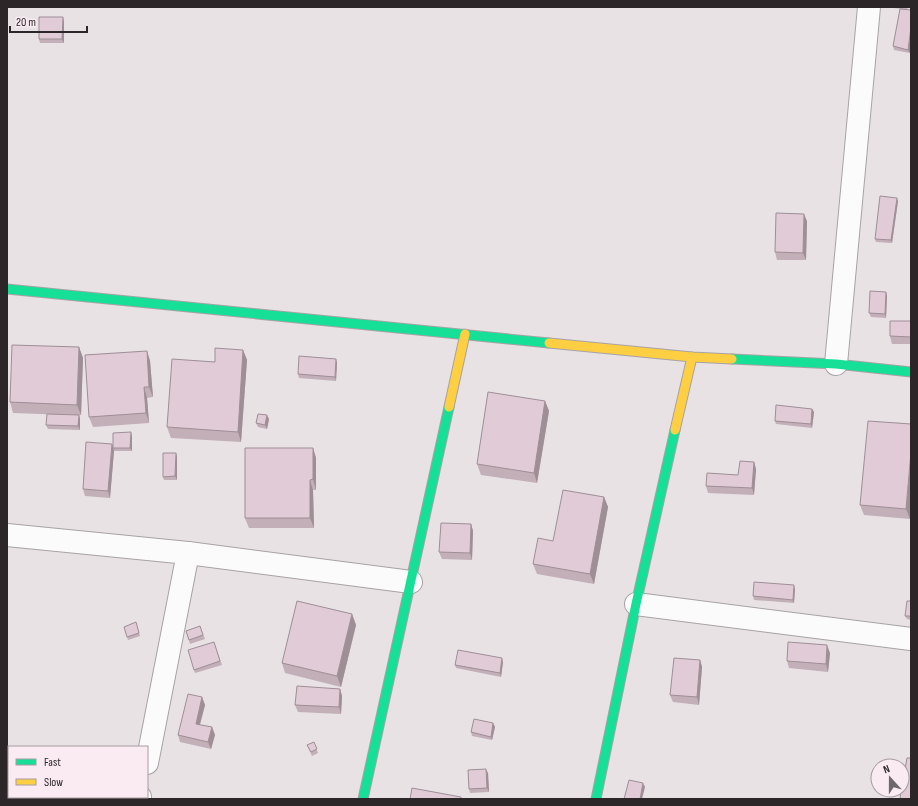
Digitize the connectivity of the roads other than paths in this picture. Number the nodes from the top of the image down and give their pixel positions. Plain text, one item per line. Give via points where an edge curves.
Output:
1 (869, 7) edge
2 (7, 289) edge
3 (465, 334) junction
4 (692, 357) junction
5 (836, 364) junction
6 (911, 372) edge
7 (7, 535) edge
8 (188, 553) junction
9 (411, 582) junction
10 (636, 604) junction
11 (911, 639) edge
12 (148, 758) edge
13 (363, 799) edge
14 (596, 799) edge

1 - 5 street
2 - 3 street
3 - 4 street
3 - 9 street
4 - 5 street
4 - 10 street
5 - 6 street
7 - 8 street
8 - 9 street
8 - 12 street
9 - 13 street
10 - 11 street
10 - 14 street

